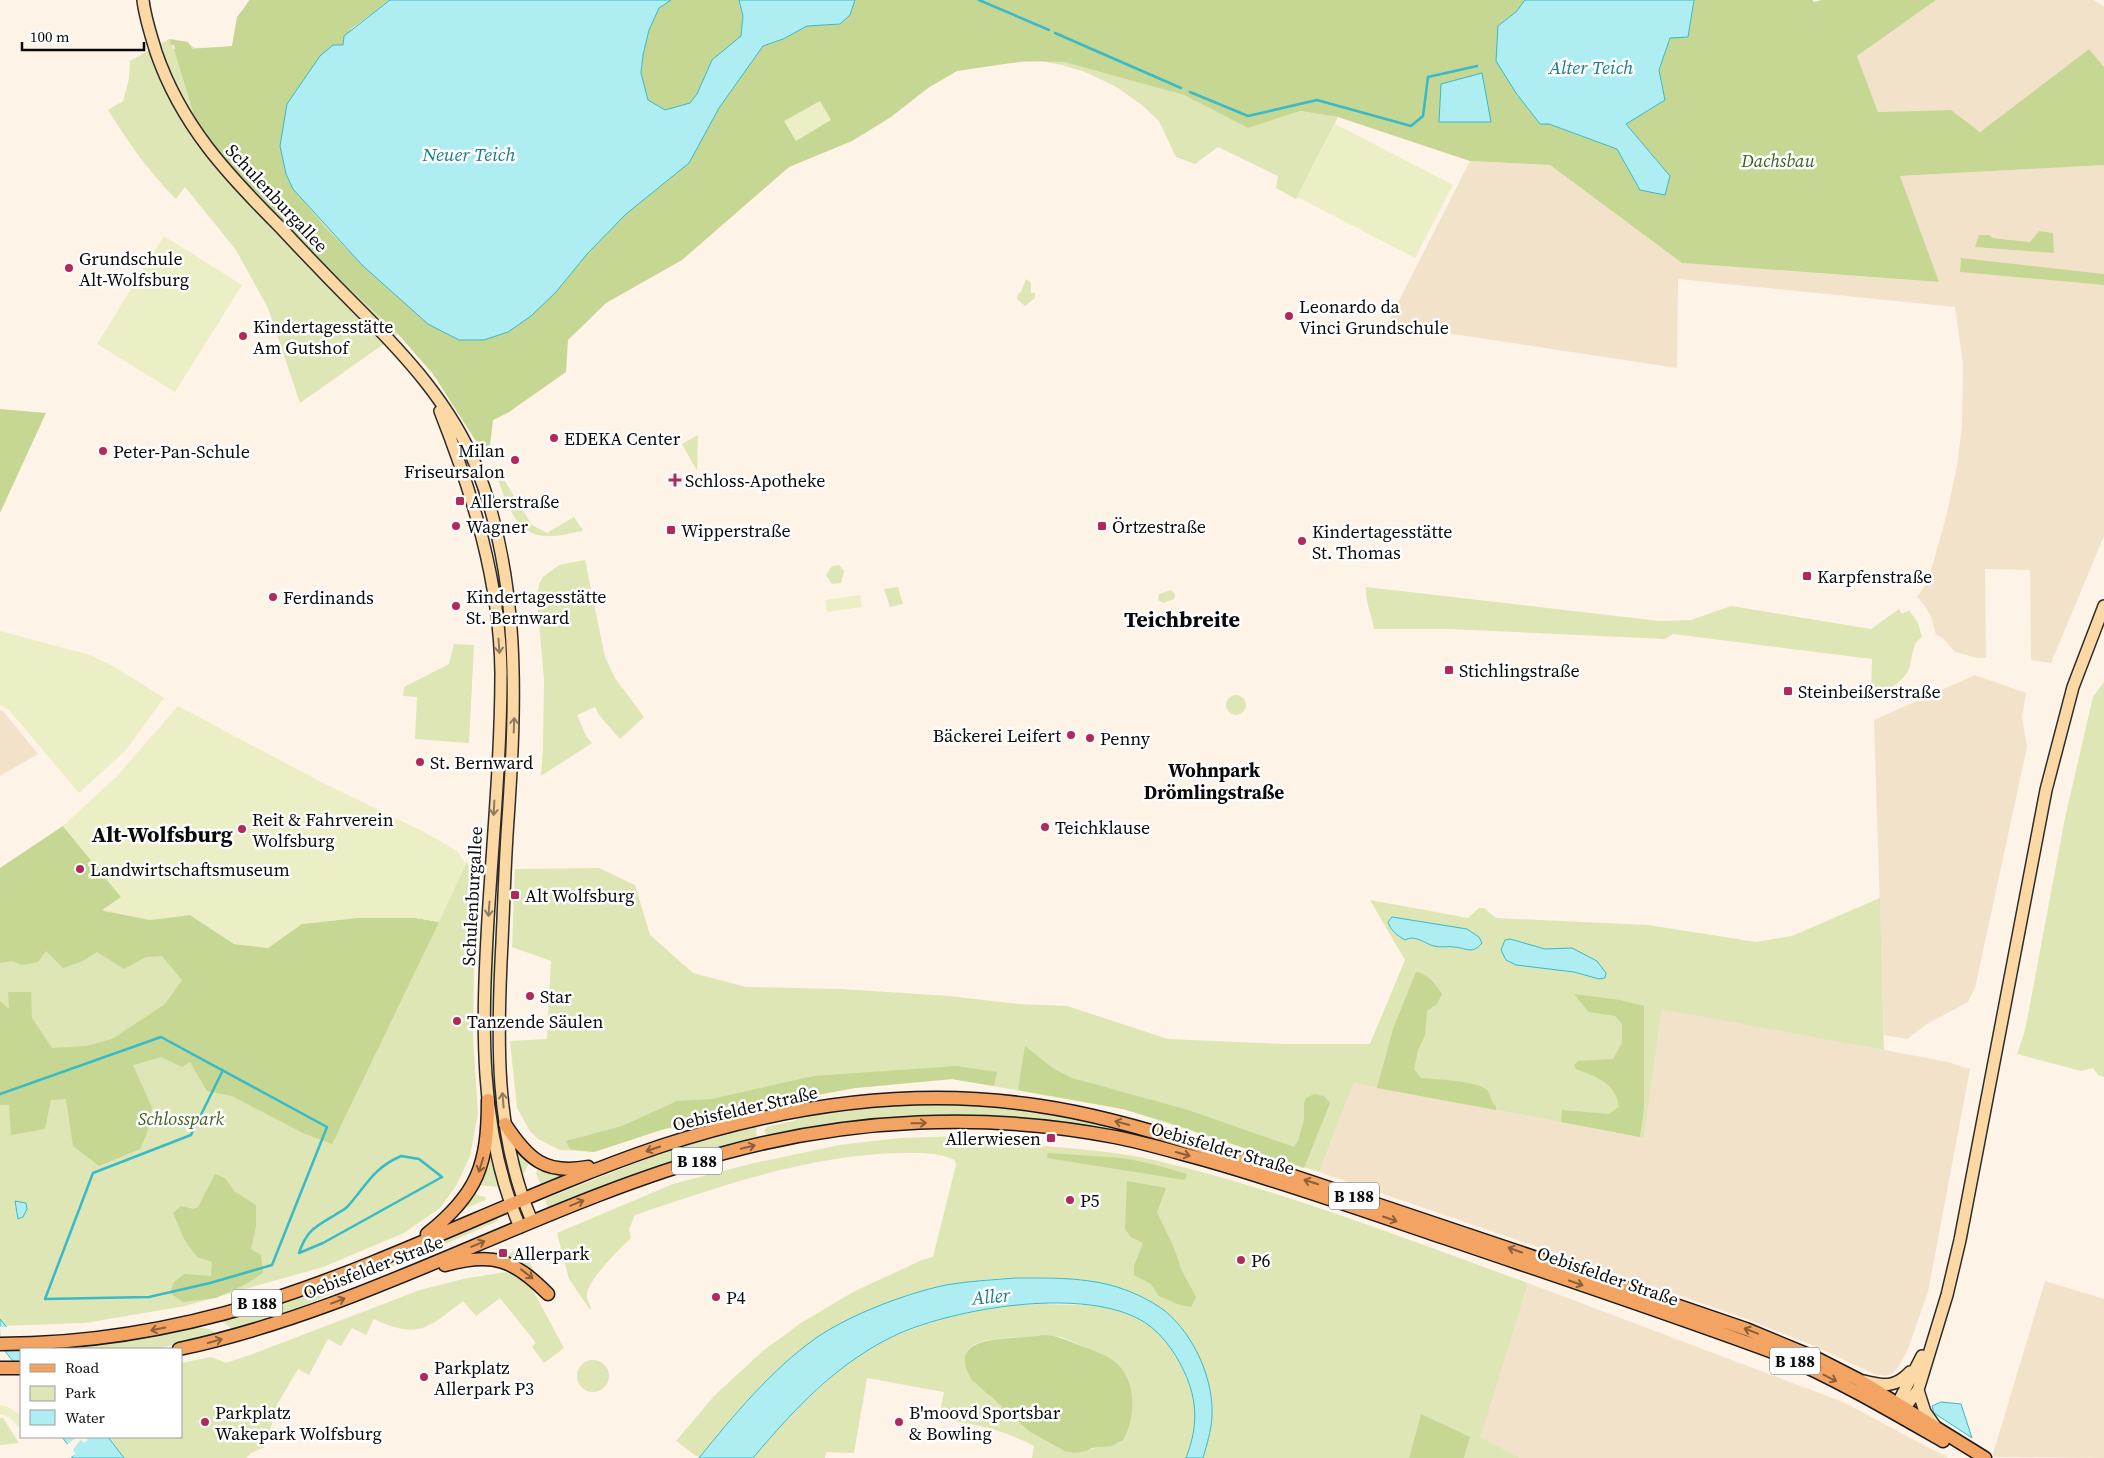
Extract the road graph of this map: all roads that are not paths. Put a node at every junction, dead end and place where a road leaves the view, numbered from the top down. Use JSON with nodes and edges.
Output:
{"nodes":[{"id":1,"x":143,"y":0,"type":"edge"},
{"id":2,"x":432,"y":390,"type":"junction"},
{"id":3,"x":503,"y":560,"type":"junction"},
{"id":4,"x":488,"y":563,"type":"junction"},
{"id":5,"x":2104,"y":606,"type":"edge"},
{"id":6,"x":488,"y":1100,"type":"junction"},
{"id":7,"x":505,"y":1124,"type":"junction"},
{"id":8,"x":615,"y":1162,"type":"junction"},
{"id":9,"x":522,"y":1200,"type":"junction"},
{"id":10,"x":510,"y":1204,"type":"junction"},
{"id":11,"x":532,"y":1222,"type":"junction"},
{"id":12,"x":520,"y":1227,"type":"junction"},
{"id":13,"x":415,"y":1244,"type":"junction"},
{"id":14,"x":401,"y":1277,"type":"junction"},
{"id":15,"x":548,"y":1294,"type":"dead end"},
{"id":16,"x":1932,"y":1340,"type":"junction"},
{"id":17,"x":0,"y":1344,"type":"edge"},
{"id":18,"x":182,"y":1348,"type":"edge"},
{"id":19,"x":1918,"y":1363,"type":"junction"},
{"id":20,"x":3,"y":1368,"type":"edge"},
{"id":21,"x":20,"y":1368,"type":"edge"},
{"id":22,"x":1859,"y":1380,"type":"junction"},
{"id":23,"x":1918,"y":1390,"type":"junction"},
{"id":24,"x":1899,"y":1408,"type":"junction"},
{"id":25,"x":1935,"y":1426,"type":"junction"},
{"id":26,"x":1972,"y":1458,"type":"edge"},
{"id":27,"x":1985,"y":1458,"type":"edge"}],
"edges":[{"from":1,"to":2,"type":"street","name":"Schulenburgallee"},
{"from":2,"to":3,"type":"street","name":"Schulenburgallee"},
{"from":2,"to":4,"type":"street","name":"Schulenburgallee"},
{"from":3,"to":4,"type":"street"},
{"from":7,"to":3,"type":"street","name":"Schulenburgallee","one_way":true},
{"from":4,"to":6,"type":"street","name":"Schulenburgallee","one_way":true},
{"from":5,"to":16,"type":"street"},
{"from":6,"to":10,"type":"street","name":"Schulenburgallee"},
{"from":6,"to":13,"type":"main road","one_way":true},
{"from":7,"to":8,"type":"main road"},
{"from":7,"to":9,"type":"street","name":"Schulenburgallee"},
{"from":8,"to":9,"type":"main road","number":"B 188"},
{"from":22,"to":8,"type":"main road","name":"Oebisfelder Straße","number":"B 188","one_way":true},
{"from":9,"to":10,"type":"main road","number":"B 188"},
{"from":9,"to":11,"type":"street","name":"Schulenburgallee"},
{"from":10,"to":12,"type":"street","name":"Schulenburgallee"},
{"from":10,"to":13,"type":"main road","name":"Oebisfelder Straße","number":"B 188"},
{"from":11,"to":12,"type":"main road","number":"B 188"},
{"from":11,"to":24,"type":"main road","name":"Oebisfelder Straße","number":"B 188","one_way":true},
{"from":14,"to":12,"type":"main road","name":"Oebisfelder Straße","number":"B 188","one_way":true},
{"from":13,"to":17,"type":"main road","name":"Oebisfelder Straße","number":"B 188","one_way":true},
{"from":14,"to":15,"type":"main road","one_way":true},
{"from":18,"to":14,"type":"main road","name":"Oebisfelder Straße","number":"B 188","one_way":true},
{"from":16,"to":19,"type":"street"},
{"from":16,"to":23,"type":"street"},
{"from":19,"to":22,"type":"street"},
{"from":19,"to":24,"type":"street"},
{"from":20,"to":21,"type":"main road"},
{"from":22,"to":24,"type":"main road","number":"B 188"},
{"from":23,"to":24,"type":"street"},
{"from":23,"to":25,"type":"street"},
{"from":24,"to":25,"type":"main road","number":"B 188"},
{"from":24,"to":26,"type":"main road"},
{"from":25,"to":27,"type":"main road","number":"B 188"}]}
